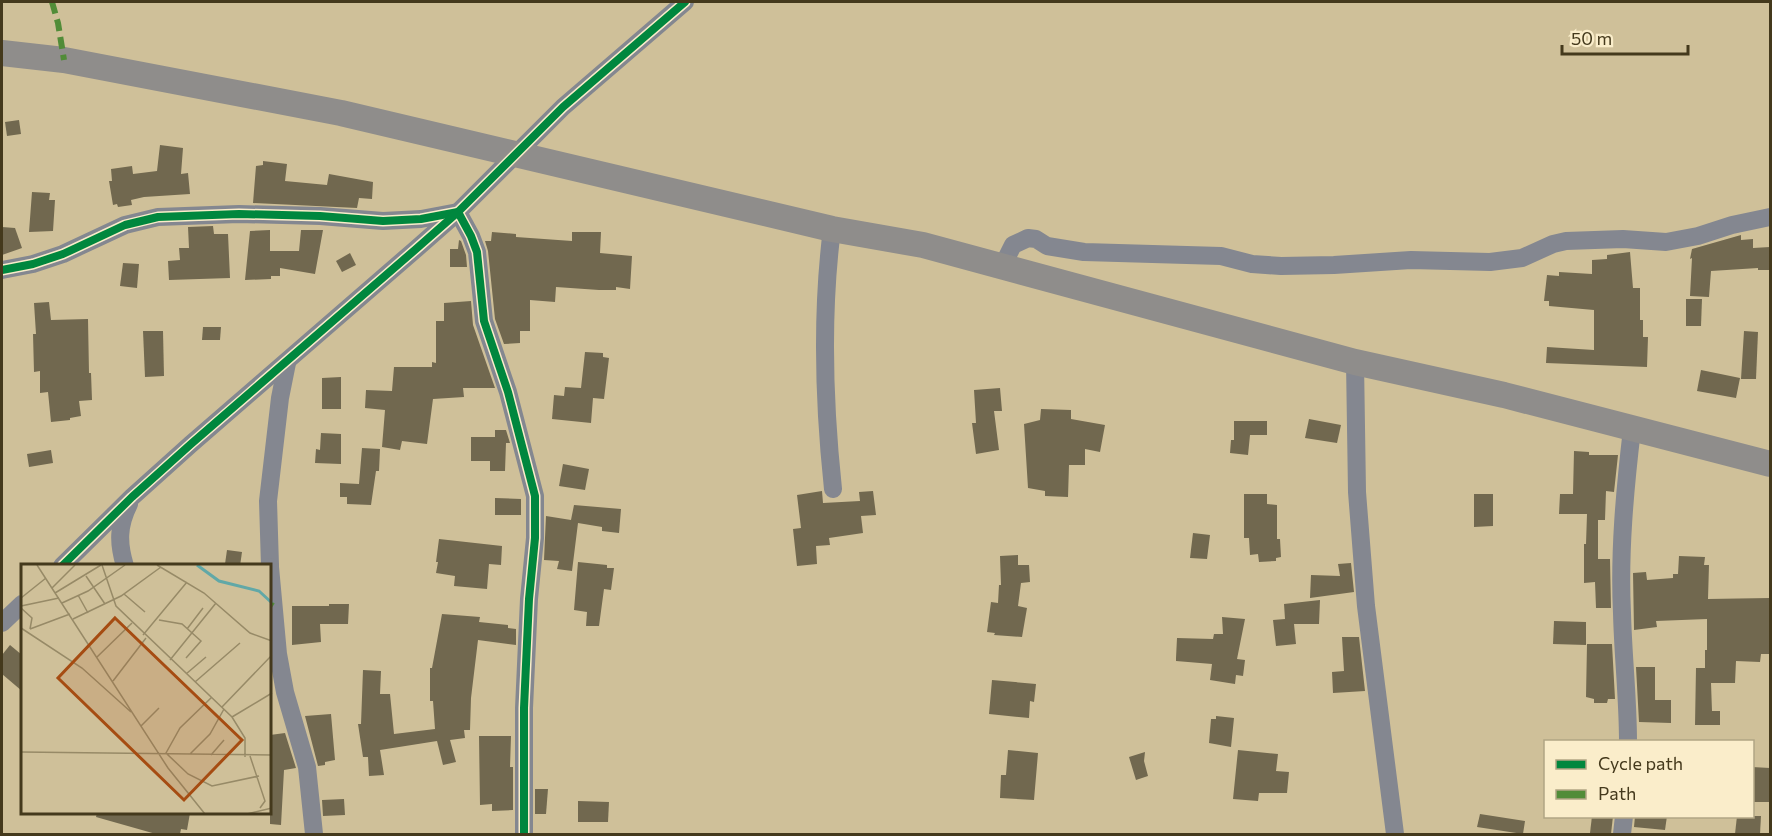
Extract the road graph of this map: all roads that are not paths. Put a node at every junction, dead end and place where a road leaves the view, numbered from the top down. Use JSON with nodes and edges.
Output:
{"nodes":[{"id":1,"x":685,"y":2,"type":"edge"},
{"id":2,"x":2,"y":53,"type":"edge"},
{"id":3,"x":515,"y":155,"type":"junction"},
{"id":4,"x":458,"y":212,"type":"junction"},
{"id":5,"x":1770,"y":217,"type":"edge"},
{"id":6,"x":832,"y":229,"type":"junction"},
{"id":7,"x":1003,"y":265,"type":"junction"},
{"id":8,"x":2,"y":270,"type":"edge"},
{"id":9,"x":1355,"y":362,"type":"junction"},
{"id":10,"x":286,"y":363,"type":"junction"},
{"id":11,"x":1632,"y":429,"type":"junction"},
{"id":12,"x":1770,"y":464,"type":"edge"},
{"id":13,"x":833,"y":489,"type":"dead end"},
{"id":14,"x":132,"y":497,"type":"junction"},
{"id":15,"x":64,"y":564,"type":"edge"},
{"id":16,"x":125,"y":564,"type":"edge"},
{"id":17,"x":270,"y":564,"type":"edge"},
{"id":18,"x":272,"y":589,"type":"edge"},
{"id":19,"x":21,"y":605,"type":"edge"},
{"id":20,"x":2,"y":623,"type":"edge"},
{"id":21,"x":1628,"y":740,"type":"edge"},
{"id":22,"x":1624,"y":818,"type":"edge"},
{"id":23,"x":314,"y":834,"type":"edge"},
{"id":24,"x":524,"y":834,"type":"edge"},
{"id":25,"x":1395,"y":834,"type":"edge"},
{"id":26,"x":1622,"y":834,"type":"edge"}],
"edges":[{"from":1,"to":3,"type":"street"},
{"from":2,"to":3,"type":"main road"},
{"from":3,"to":4,"type":"street"},
{"from":3,"to":6,"type":"main road"},
{"from":4,"to":8,"type":"street"},
{"from":4,"to":10,"type":"street"},
{"from":4,"to":24,"type":"street"},
{"from":5,"to":7,"type":"street"},
{"from":6,"to":7,"type":"main road"},
{"from":6,"to":13,"type":"street"},
{"from":7,"to":9,"type":"main road"},
{"from":9,"to":11,"type":"main road"},
{"from":9,"to":25,"type":"street"},
{"from":10,"to":14,"type":"street"},
{"from":10,"to":17,"type":"street"},
{"from":11,"to":12,"type":"main road"},
{"from":11,"to":21,"type":"street"},
{"from":14,"to":15,"type":"street"},
{"from":14,"to":16,"type":"street"},
{"from":18,"to":23,"type":"street"},
{"from":19,"to":20,"type":"street"},
{"from":22,"to":26,"type":"street"}]}
